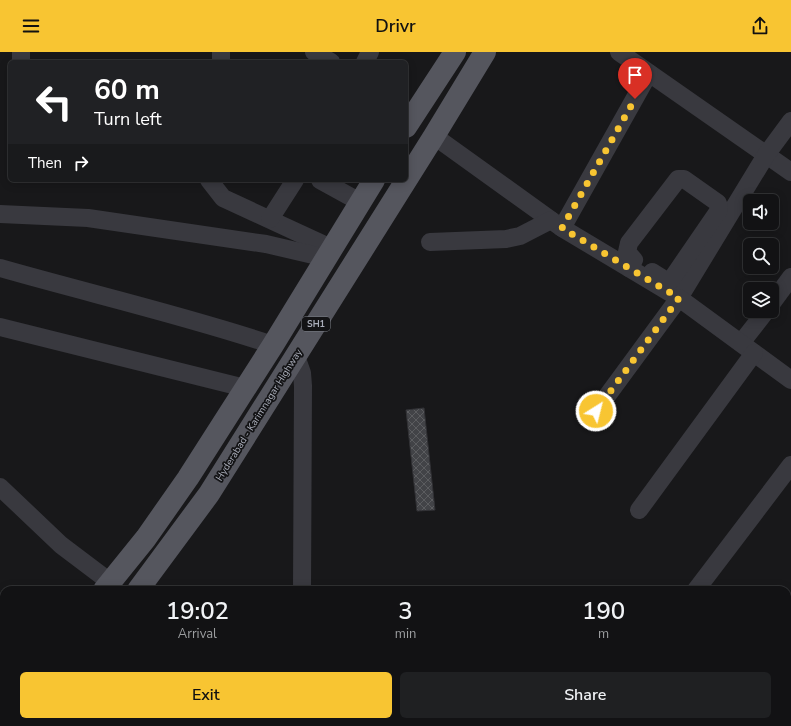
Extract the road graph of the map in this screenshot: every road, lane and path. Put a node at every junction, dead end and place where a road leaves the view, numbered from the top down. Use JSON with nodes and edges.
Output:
{"nodes":[{"id":1,"x":312,"y":52,"type":"edge"},
{"id":2,"x":455,"y":52,"type":"edge"},
{"id":3,"x":485,"y":52,"type":"edge"},
{"id":4,"x":620,"y":52,"type":"edge"},
{"id":5,"x":306,"y":60,"type":"edge"},
{"id":6,"x":327,"y":60,"type":"edge"},
{"id":7,"x":649,"y":73,"type":"junction"},
{"id":8,"x":409,"y":116,"type":"edge"},
{"id":9,"x":791,"y":121,"type":"edge"},
{"id":10,"x":434,"y":136,"type":"junction"},
{"id":11,"x":766,"y":155,"type":"junction"},
{"id":12,"x":791,"y":172,"type":"edge"},
{"id":13,"x":408,"y":177,"type":"edge"},
{"id":14,"x":211,"y":182,"type":"edge"},
{"id":15,"x":294,"y":182,"type":"edge"},
{"id":16,"x":324,"y":182,"type":"edge"},
{"id":17,"x":373,"y":182,"type":"edge"},
{"id":18,"x":405,"y":182,"type":"edge"},
{"id":19,"x":360,"y":202,"type":"junction"},
{"id":20,"x":0,"y":214,"type":"edge"},
{"id":21,"x":270,"y":219,"type":"junction"},
{"id":22,"x":557,"y":224,"type":"junction"},
{"id":23,"x":430,"y":242,"type":"dead end"},
{"id":24,"x":329,"y":253,"type":"junction"},
{"id":25,"x":0,"y":268,"type":"edge"},
{"id":26,"x":629,"y":268,"type":"junction"},
{"id":27,"x":791,"y":277,"type":"edge"},
{"id":28,"x":646,"y":278,"type":"junction"},
{"id":29,"x":779,"y":293,"type":"edge"},
{"id":30,"x":679,"y":298,"type":"junction"},
{"id":31,"x":763,"y":318,"type":"edge"},
{"id":32,"x":0,"y":327,"type":"edge"},
{"id":33,"x":273,"y":345,"type":"junction"},
{"id":34,"x":748,"y":348,"type":"junction"},
{"id":35,"x":296,"y":356,"type":"junction"},
{"id":36,"x":791,"y":380,"type":"edge"},
{"id":37,"x":245,"y":388,"type":"junction"},
{"id":38,"x":596,"y":411,"type":"dead end"},
{"id":39,"x":791,"y":465,"type":"edge"},
{"id":40,"x":0,"y":487,"type":"edge"},
{"id":41,"x":639,"y":510,"type":"dead end"},
{"id":42,"x":107,"y":586,"type":"edge"},
{"id":43,"x":141,"y":586,"type":"edge"},
{"id":44,"x":302,"y":586,"type":"edge"},
{"id":45,"x":699,"y":586,"type":"edge"}],
"edges":[{"from":1,"to":5,"type":"street"},
{"from":1,"to":6,"type":"street"},
{"from":2,"to":8,"type":"main road"},
{"from":3,"to":10,"type":"main road","name":"Hyderabad - Karimnagar Highway","number":"SH1"},
{"from":4,"to":7,"type":"street"},
{"from":7,"to":11,"type":"street"},
{"from":7,"to":22,"type":"street"},
{"from":9,"to":11,"type":"street"},
{"from":10,"to":13,"type":"main road","name":"Hyderabad - Karimnagar Highway","number":"SH1"},
{"from":10,"to":22,"type":"street"},
{"from":11,"to":12,"type":"street"},
{"from":11,"to":30,"type":"street"},
{"from":14,"to":21,"type":"street"},
{"from":15,"to":21,"type":"street"},
{"from":16,"to":19,"type":"street"},
{"from":17,"to":19,"type":"main road","number":"SH1"},
{"from":18,"to":35,"type":"main road","name":"Hyderabad - Karimnagar Highway","number":"SH1"},
{"from":19,"to":24,"type":"main road","number":"SH1"},
{"from":20,"to":24,"type":"street"},
{"from":21,"to":24,"type":"street"},
{"from":22,"to":23,"type":"street"},
{"from":22,"to":26,"type":"street"},
{"from":24,"to":33,"type":"main road","number":"SH1"},
{"from":25,"to":33,"type":"street"},
{"from":26,"to":28,"type":"street"},
{"from":26,"to":28,"type":"street"},
{"from":27,"to":29,"type":"street"},
{"from":28,"to":30,"type":"street"},
{"from":30,"to":34,"type":"street"},
{"from":30,"to":38,"type":"street"},
{"from":31,"to":34,"type":"street"},
{"from":32,"to":37,"type":"street"},
{"from":33,"to":37,"type":"main road","number":"SH1"},
{"from":34,"to":36,"type":"street"},
{"from":34,"to":41,"type":"street"},
{"from":35,"to":43,"type":"main road","name":"Hyderabad - Karimnagar Highway","number":"SH1"},
{"from":35,"to":44,"type":"street"},
{"from":37,"to":42,"type":"main road","number":"SH1"},
{"from":39,"to":45,"type":"street"},
{"from":40,"to":42,"type":"street"}]}
